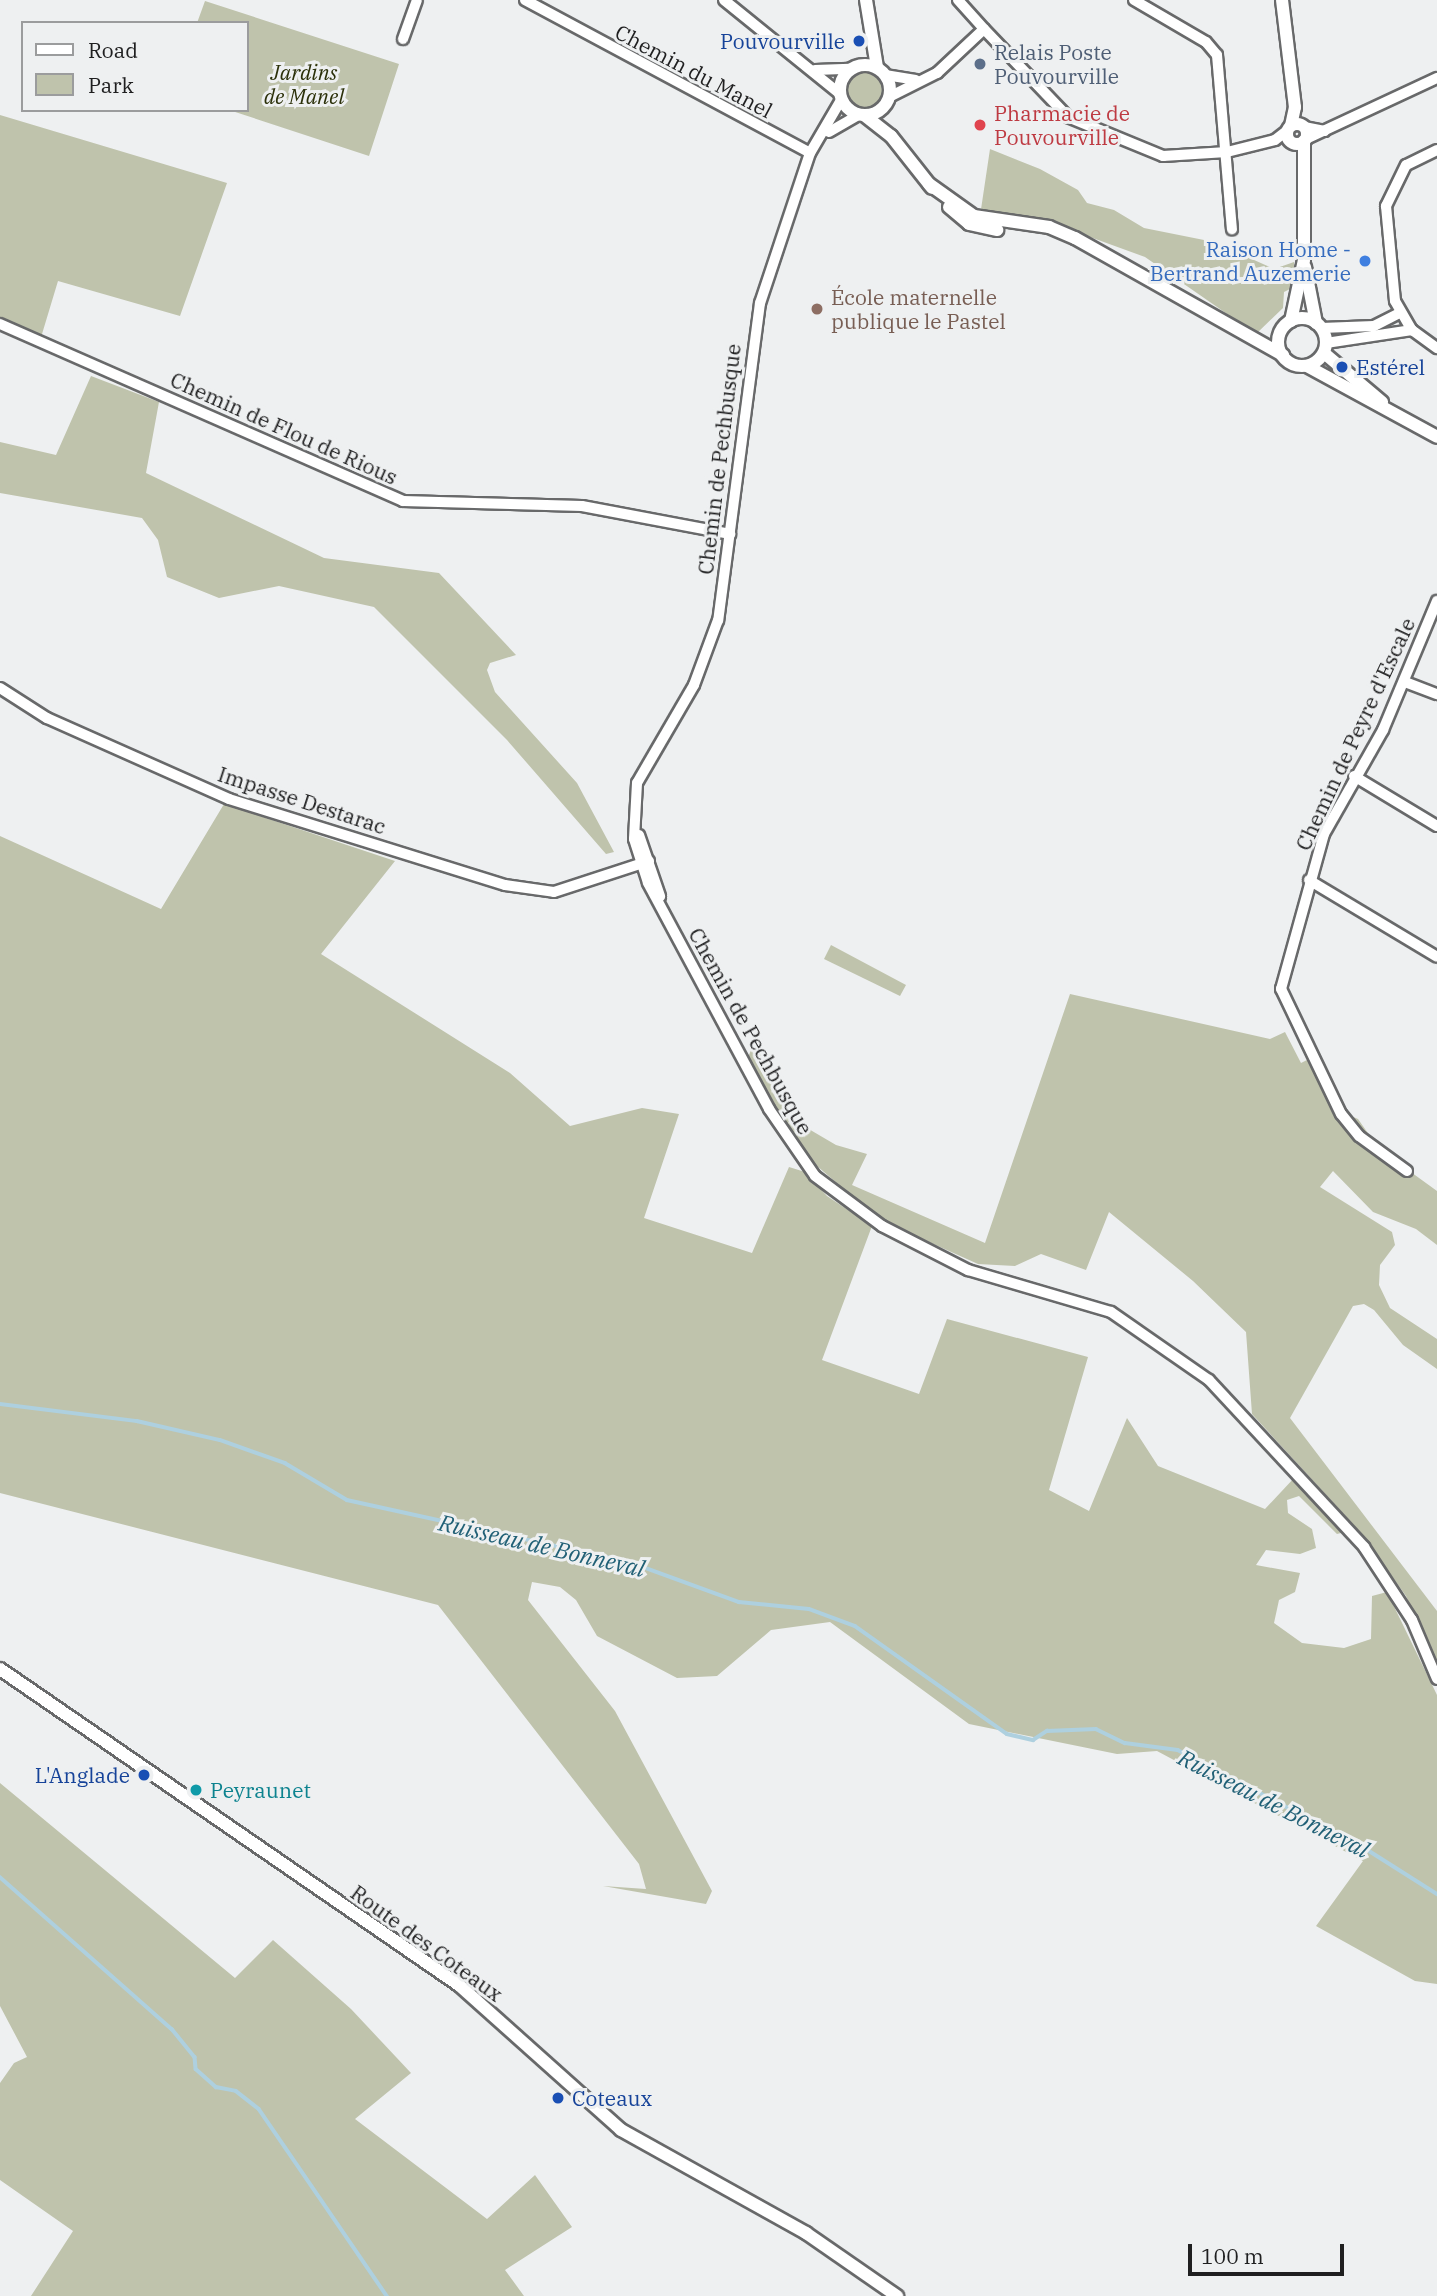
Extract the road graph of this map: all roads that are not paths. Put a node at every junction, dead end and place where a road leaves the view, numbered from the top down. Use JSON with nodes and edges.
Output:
{"nodes":[{"id":1,"x":417,"y":0,"type":"edge"},
{"id":2,"x":525,"y":0,"type":"edge"},
{"id":3,"x":724,"y":0,"type":"edge"},
{"id":4,"x":866,"y":0,"type":"edge"},
{"id":5,"x":958,"y":0,"type":"edge"},
{"id":6,"x":1134,"y":0,"type":"edge"},
{"id":7,"x":1282,"y":0,"type":"edge"},
{"id":8,"x":869,"y":24,"type":"junction"},
{"id":9,"x":984,"y":29,"type":"junction"},
{"id":10,"x":403,"y":39,"type":"dead end"},
{"id":11,"x":853,"y":68,"type":"junction"},
{"id":12,"x":815,"y":70,"type":"junction"},
{"id":13,"x":881,"y":71,"type":"junction"},
{"id":14,"x":1437,"y":78,"type":"edge"},
{"id":15,"x":922,"y":80,"type":"junction"},
{"id":16,"x":840,"y":96,"type":"junction"},
{"id":17,"x":888,"y":100,"type":"junction"},
{"id":18,"x":861,"y":115,"type":"junction"},
{"id":19,"x":1297,"y":134,"type":"junction"},
{"id":20,"x":824,"y":136,"type":"junction"},
{"id":21,"x":891,"y":136,"type":"junction"},
{"id":22,"x":1437,"y":150,"type":"edge"},
{"id":23,"x":1227,"y":152,"type":"junction"},
{"id":24,"x":810,"y":153,"type":"junction"},
{"id":25,"x":1231,"y":229,"type":"dead end"},
{"id":26,"x":1304,"y":260,"type":"junction"},
{"id":27,"x":1399,"y":313,"type":"junction"},
{"id":28,"x":1291,"y":321,"type":"junction"},
{"id":29,"x":0,"y":324,"type":"edge"},
{"id":30,"x":1319,"y":326,"type":"junction"},
{"id":31,"x":1412,"y":330,"type":"junction"},
{"id":32,"x":1280,"y":333,"type":"junction"},
{"id":33,"x":1252,"y":340,"type":"junction"},
{"id":34,"x":1325,"y":348,"type":"junction"},
{"id":35,"x":1437,"y":348,"type":"edge"},
{"id":36,"x":1283,"y":355,"type":"junction"},
{"id":37,"x":1307,"y":366,"type":"junction"},
{"id":38,"x":1410,"y":423,"type":"junction"},
{"id":39,"x":1437,"y":437,"type":"edge"},
{"id":40,"x":730,"y":534,"type":"junction"},
{"id":41,"x":1437,"y":601,"type":"edge"},
{"id":42,"x":1405,"y":682,"type":"junction"},
{"id":43,"x":0,"y":688,"type":"edge"},
{"id":44,"x":1437,"y":694,"type":"edge"},
{"id":45,"x":1354,"y":776,"type":"junction"},
{"id":46,"x":635,"y":823,"type":"junction"},
{"id":47,"x":1437,"y":826,"type":"edge"},
{"id":48,"x":638,"y":855,"type":"junction"},
{"id":49,"x":646,"y":864,"type":"junction"},
{"id":50,"x":606,"y":876,"type":"junction"},
{"id":51,"x":1309,"y":880,"type":"junction"},
{"id":52,"x":1437,"y":957,"type":"edge"},
{"id":53,"x":1407,"y":1171,"type":"dead end"},
{"id":54,"x":0,"y":1669,"type":"edge"},
{"id":55,"x":1437,"y":1679,"type":"edge"},
{"id":56,"x":897,"y":2296,"type":"edge"}],
"edges":[{"from":1,"to":10,"type":"street"},
{"from":2,"to":24,"type":"street","name":"Chemin du Manel"},
{"from":3,"to":12,"type":"street"},
{"from":4,"to":8,"type":"street"},
{"from":5,"to":9,"type":"street"},
{"from":6,"to":23,"type":"street"},
{"from":7,"to":19,"type":"street"},
{"from":8,"to":11,"type":"street"},
{"from":8,"to":13,"type":"street"},
{"from":9,"to":15,"type":"street"},
{"from":9,"to":23,"type":"street"},
{"from":11,"to":12,"type":"street"},
{"from":11,"to":13,"type":"street"},
{"from":11,"to":16,"type":"street"},
{"from":12,"to":16,"type":"street"},
{"from":13,"to":15,"type":"street"},
{"from":13,"to":17,"type":"street"},
{"from":14,"to":19,"type":"street"},
{"from":15,"to":17,"type":"street"},
{"from":16,"to":18,"type":"street"},
{"from":16,"to":20,"type":"street","name":"Chemin de Pechbusque"},
{"from":17,"to":18,"type":"street"},
{"from":17,"to":21,"type":"street"},
{"from":18,"to":20,"type":"street","name":"Chemin de Pechbusque"},
{"from":18,"to":21,"type":"street"},
{"from":19,"to":23,"type":"street"},
{"from":19,"to":26,"type":"street"},
{"from":20,"to":24,"type":"street","name":"Chemin de Pechbusque"},
{"from":21,"to":33,"type":"street"},
{"from":22,"to":27,"type":"street"},
{"from":23,"to":25,"type":"street"},
{"from":24,"to":40,"type":"street","name":"Chemin de Pechbusque"},
{"from":26,"to":28,"type":"street"},
{"from":26,"to":30,"type":"street"},
{"from":27,"to":30,"type":"street"},
{"from":27,"to":31,"type":"street"},
{"from":28,"to":30,"type":"street"},
{"from":28,"to":32,"type":"street"},
{"from":29,"to":40,"type":"street","name":"Chemin de Flou de Rious"},
{"from":30,"to":34,"type":"street"},
{"from":31,"to":34,"type":"street"},
{"from":31,"to":35,"type":"street"},
{"from":32,"to":33,"type":"street"},
{"from":32,"to":36,"type":"street"},
{"from":33,"to":36,"type":"street"},
{"from":34,"to":37,"type":"street"},
{"from":34,"to":38,"type":"street"},
{"from":36,"to":37,"type":"street"},
{"from":37,"to":38,"type":"street"},
{"from":38,"to":39,"type":"street"},
{"from":40,"to":46,"type":"street","name":"Chemin de Pechbusque"},
{"from":41,"to":42,"type":"street","name":"Chemin de Peyre d'Escale"},
{"from":42,"to":44,"type":"street"},
{"from":42,"to":45,"type":"street","name":"Chemin de Peyre d'Escale"},
{"from":43,"to":50,"type":"street","name":"Impasse Destarac"},
{"from":45,"to":47,"type":"street"},
{"from":45,"to":51,"type":"street","name":"Chemin de Peyre d'Escale"},
{"from":46,"to":48,"type":"street","name":"Chemin de Pechbusque"},
{"from":46,"to":49,"type":"street","name":"Chemin de Pechbusque"},
{"from":48,"to":49,"type":"street"},
{"from":48,"to":50,"type":"street","name":"Impasse Destarac"},
{"from":49,"to":50,"type":"street","name":"Impasse Destarac"},
{"from":49,"to":55,"type":"street","name":"Chemin de Pechbusque"},
{"from":51,"to":52,"type":"street"},
{"from":51,"to":53,"type":"street","name":"Chemin de Peyre d'Escale"},
{"from":54,"to":56,"type":"street","name":"Route des Coteaux"}]}
